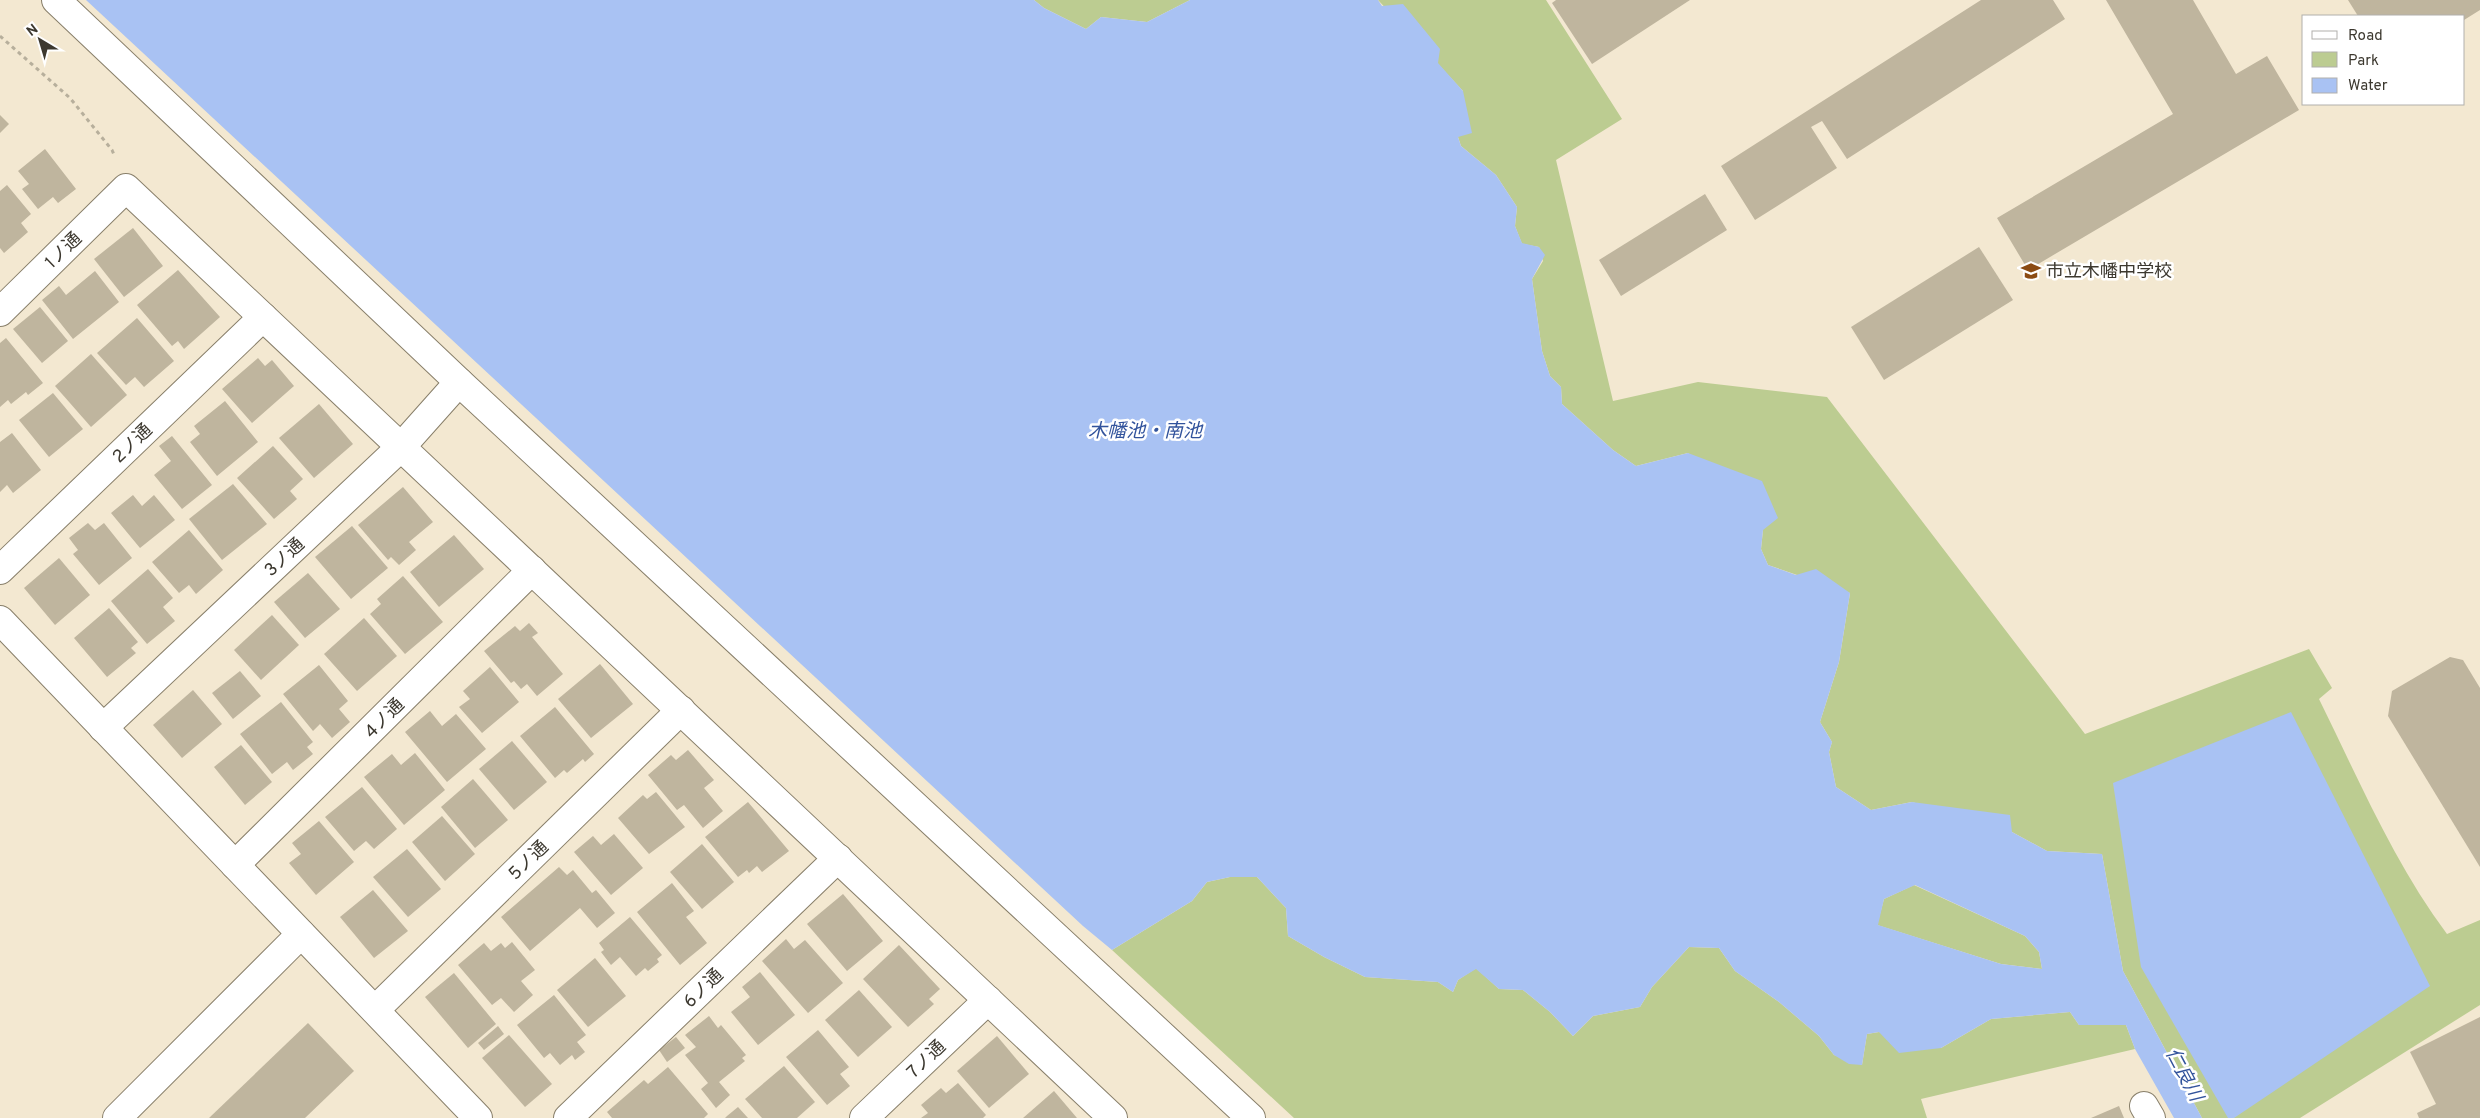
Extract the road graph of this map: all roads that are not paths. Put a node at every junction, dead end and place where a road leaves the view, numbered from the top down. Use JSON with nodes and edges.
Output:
{"nodes":[{"id":1,"x":56,"y":0,"type":"edge"},
{"id":2,"x":0,"y":312,"type":"edge"},
{"id":3,"x":263,"y":317,"type":"junction"},
{"id":4,"x":459,"y":382,"type":"junction"},
{"id":5,"x":402,"y":446,"type":"junction"},
{"id":6,"x":0,"y":570,"type":"edge"},
{"id":7,"x":532,"y":570,"type":"junction"},
{"id":8,"x":0,"y":620,"type":"edge"},
{"id":9,"x":681,"y":710,"type":"junction"},
{"id":10,"x":103,"y":728,"type":"junction"},
{"id":11,"x":838,"y":858,"type":"junction"},
{"id":12,"x":235,"y":865,"type":"junction"},
{"id":13,"x":301,"y":934,"type":"junction"},
{"id":14,"x":988,"y":1000,"type":"junction"},
{"id":15,"x":375,"y":1010,"type":"junction"},
{"id":16,"x":117,"y":1118,"type":"edge"},
{"id":17,"x":478,"y":1118,"type":"edge"},
{"id":18,"x":568,"y":1118,"type":"edge"},
{"id":19,"x":864,"y":1118,"type":"edge"},
{"id":20,"x":1113,"y":1118,"type":"edge"},
{"id":21,"x":1251,"y":1118,"type":"edge"}],
"edges":[{"from":1,"to":4,"type":"street"},
{"from":2,"to":3,"type":"street","name":"1ノ通"},
{"from":3,"to":5,"type":"street"},
{"from":3,"to":6,"type":"street","name":"2ノ通"},
{"from":4,"to":5,"type":"street","name":"3ノ通"},
{"from":4,"to":21,"type":"street"},
{"from":5,"to":7,"type":"street"},
{"from":5,"to":10,"type":"street","name":"3ノ通"},
{"from":7,"to":9,"type":"street"},
{"from":7,"to":12,"type":"street","name":"4ノ通"},
{"from":8,"to":10,"type":"street"},
{"from":9,"to":11,"type":"street"},
{"from":9,"to":15,"type":"street","name":"5ノ通"},
{"from":10,"to":12,"type":"street"},
{"from":11,"to":14,"type":"street"},
{"from":11,"to":18,"type":"street","name":"6ノ通"},
{"from":12,"to":13,"type":"street"},
{"from":13,"to":15,"type":"street"},
{"from":13,"to":16,"type":"street"},
{"from":14,"to":19,"type":"street","name":"7ノ通"},
{"from":14,"to":20,"type":"street"},
{"from":15,"to":17,"type":"street"}]}
